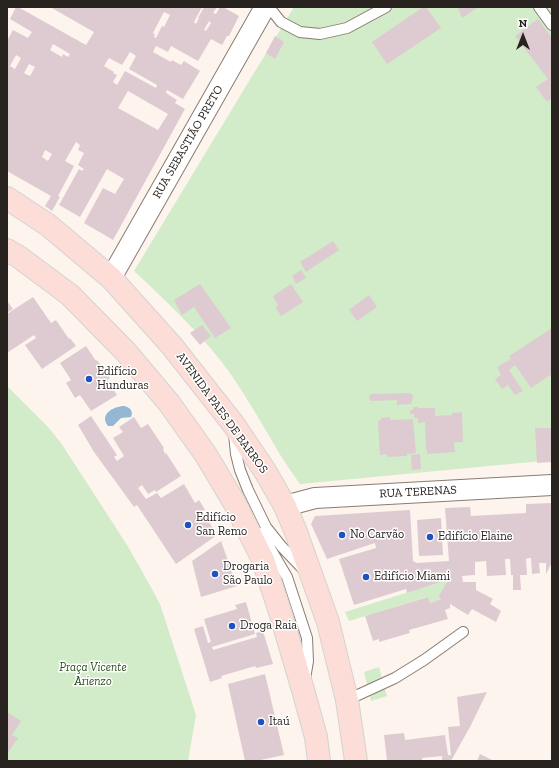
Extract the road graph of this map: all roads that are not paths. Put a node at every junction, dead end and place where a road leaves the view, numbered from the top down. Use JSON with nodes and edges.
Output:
{"nodes":[{"id":1,"x":265,"y":7,"type":"edge"},
{"id":2,"x":269,"y":7,"type":"edge"},
{"id":3,"x":386,"y":7,"type":"edge"},
{"id":4,"x":540,"y":7,"type":"edge"},
{"id":5,"x":552,"y":25,"type":"edge"},
{"id":6,"x":7,"y":198,"type":"edge"},
{"id":7,"x":7,"y":250,"type":"edge"},
{"id":8,"x":111,"y":278,"type":"junction"},
{"id":9,"x":234,"y":425,"type":"junction"},
{"id":10,"x":552,"y":485,"type":"edge"},
{"id":11,"x":285,"y":506,"type":"junction"},
{"id":12,"x":313,"y":579,"type":"junction"},
{"id":13,"x":462,"y":632,"type":"dead end"},
{"id":14,"x":346,"y":700,"type":"junction"},
{"id":15,"x":319,"y":761,"type":"edge"},
{"id":16,"x":356,"y":761,"type":"edge"}],
"edges":[{"from":1,"to":8,"type":"street","name":"RUA SEBASTIÃO PRETO"},
{"from":2,"to":3,"type":"lane"},
{"from":4,"to":5,"type":"lane"},
{"from":6,"to":8,"type":"main road","name":"AVENIDA PAES DE BARROS"},
{"from":7,"to":15,"type":"main road"},
{"from":8,"to":9,"type":"main road","name":"AVENIDA PAES DE BARROS"},
{"from":9,"to":11,"type":"main road","name":"AVENIDA PAES DE BARROS"},
{"from":9,"to":12,"type":"lane"},
{"from":10,"to":11,"type":"street","name":"RUA TERENAS"},
{"from":11,"to":12,"type":"main road","name":"AVENIDA PAES DE BARROS"},
{"from":12,"to":14,"type":"main road","name":"AVENIDA PAES DE BARROS"},
{"from":13,"to":14,"type":"lane"},
{"from":14,"to":16,"type":"main road","name":"AVENIDA PAES DE BARROS"}]}
